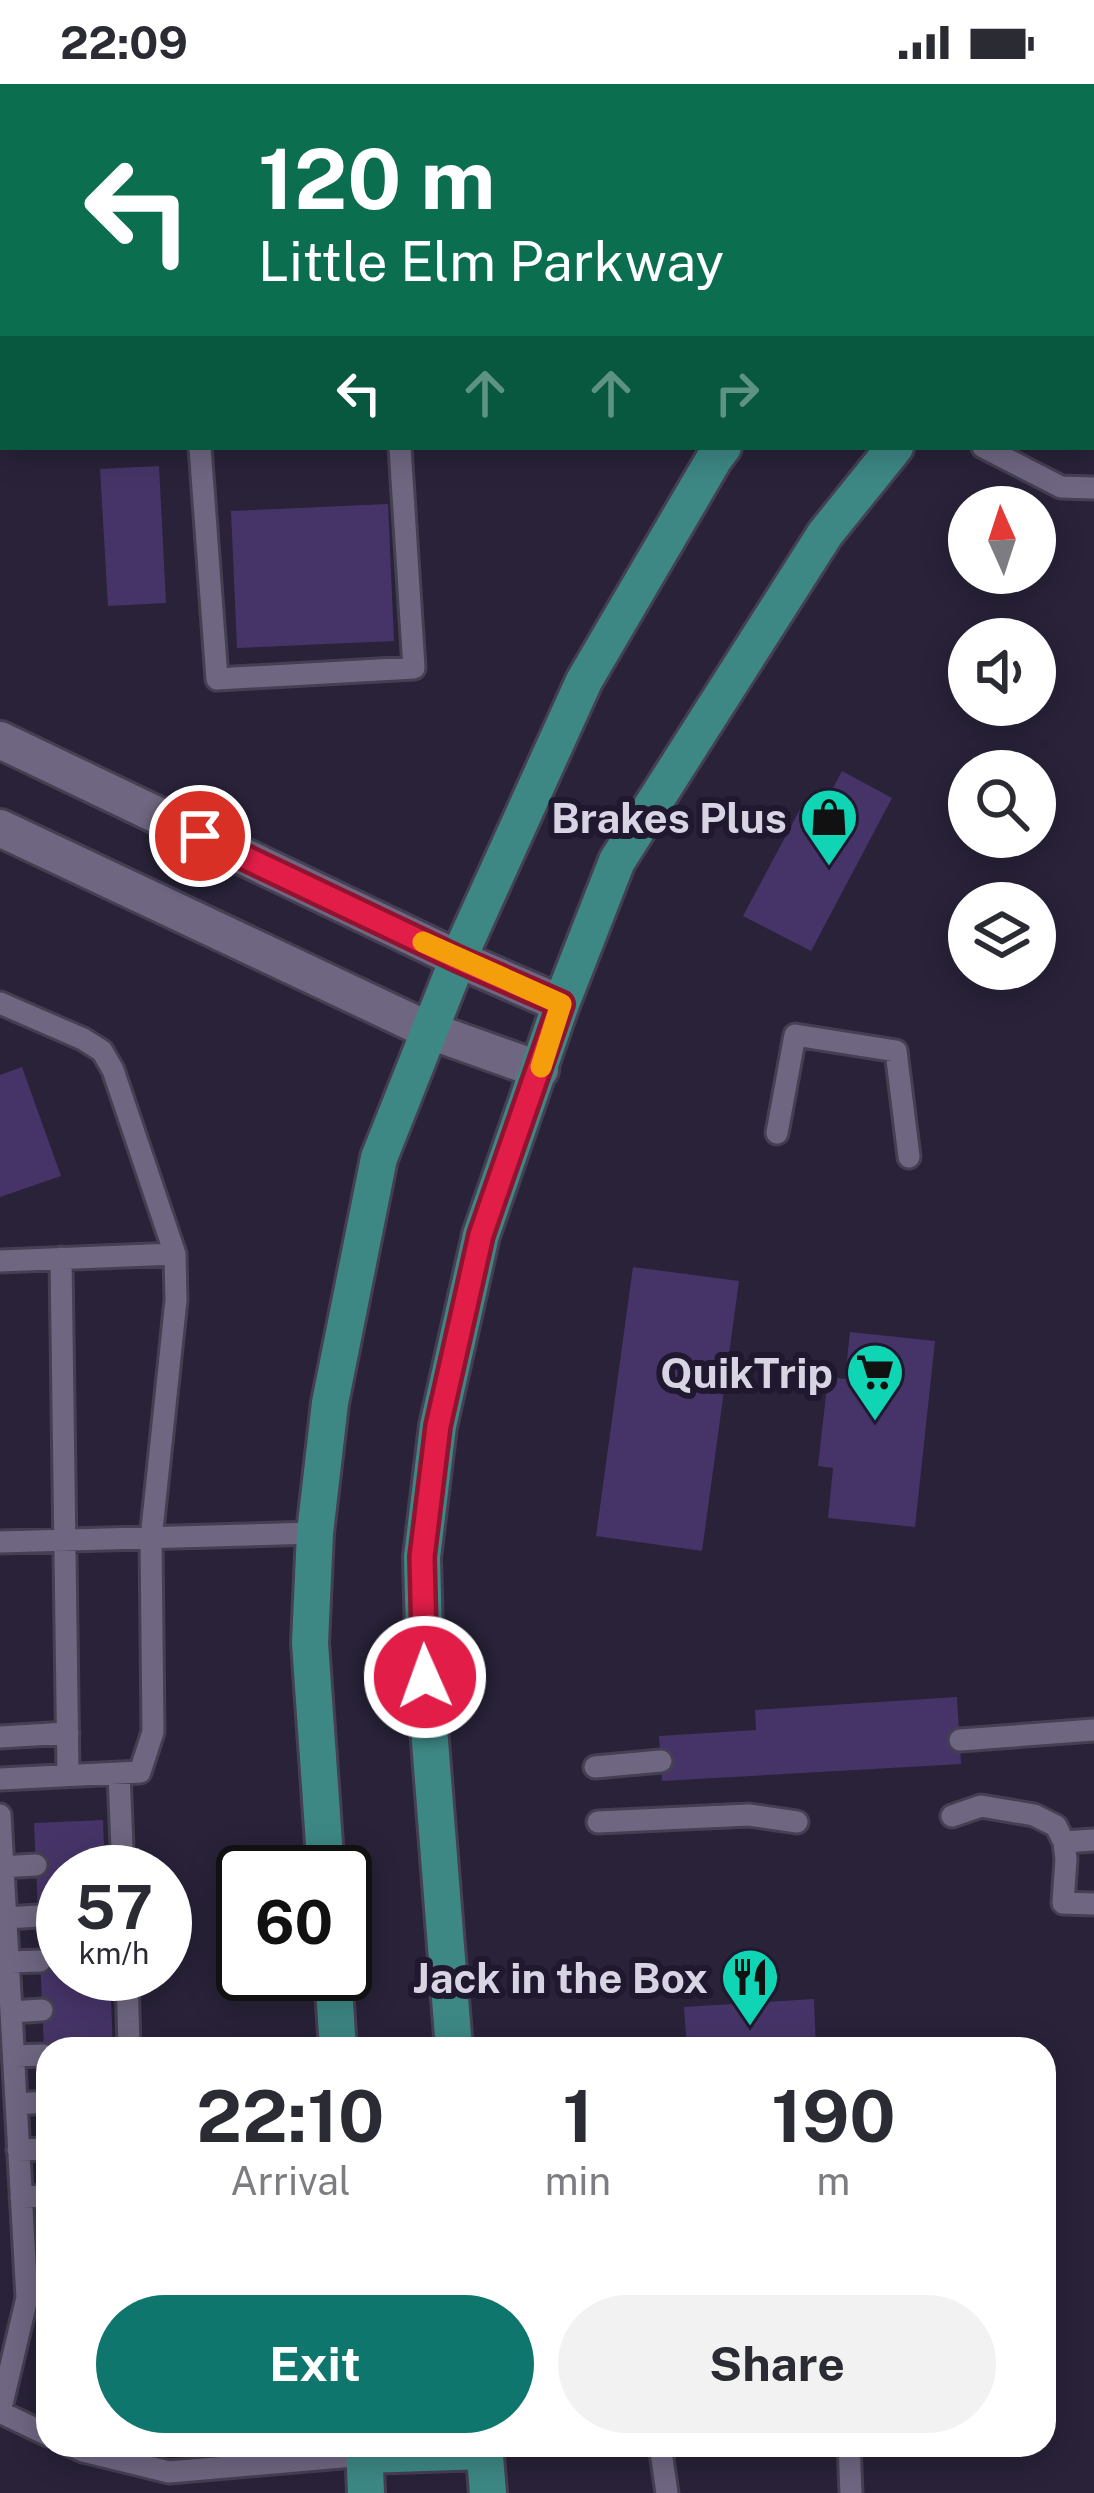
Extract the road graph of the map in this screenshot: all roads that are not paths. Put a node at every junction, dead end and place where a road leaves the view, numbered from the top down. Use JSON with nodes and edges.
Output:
{"nodes":[{"id":1,"x":200,"y":450,"type":"edge"},
{"id":2,"x":400,"y":450,"type":"edge"},
{"id":3,"x":721,"y":450,"type":"edge"},
{"id":4,"x":893,"y":450,"type":"edge"},
{"id":5,"x":989,"y":450,"type":"edge"},
{"id":6,"x":1094,"y":488,"type":"edge"},
{"id":7,"x":0,"y":740,"type":"edge"},
{"id":8,"x":0,"y":828,"type":"edge"},
{"id":9,"x":458,"y":959,"type":"junction"},
{"id":10,"x":0,"y":1003,"type":"edge"},
{"id":11,"x":561,"y":1004,"type":"junction"},
{"id":12,"x":428,"y":1030,"type":"junction"},
{"id":13,"x":540,"y":1070,"type":"junction"},
{"id":14,"x":777,"y":1133,"type":"dead end"},
{"id":15,"x":909,"y":1157,"type":"dead end"},
{"id":16,"x":175,"y":1254,"type":"junction"},
{"id":17,"x":61,"y":1258,"type":"junction"},
{"id":18,"x":0,"y":1261,"type":"edge"},
{"id":19,"x":315,"y":1533,"type":"junction"},
{"id":20,"x":152,"y":1539,"type":"junction"},
{"id":21,"x":67,"y":1541,"type":"junction"},
{"id":22,"x":0,"y":1542,"type":"edge"},
{"id":23,"x":1094,"y":1730,"type":"edge"},
{"id":24,"x":68,"y":1733,"type":"junction"},
{"id":25,"x":0,"y":1737,"type":"edge"},
{"id":26,"x":960,"y":1740,"type":"dead end"},
{"id":27,"x":661,"y":1761,"type":"dead end"},
{"id":28,"x":595,"y":1767,"type":"dead end"},
{"id":29,"x":119,"y":1774,"type":"junction"},
{"id":30,"x":68,"y":1775,"type":"junction"},
{"id":31,"x":0,"y":1779,"type":"edge"},
{"id":32,"x":952,"y":1806,"type":"dead end"},
{"id":33,"x":795,"y":1814,"type":"dead end"},
{"id":34,"x":0,"y":1815,"type":"edge"},
{"id":35,"x":598,"y":1822,"type":"dead end"},
{"id":36,"x":1094,"y":1840,"type":"edge"},
{"id":37,"x":1064,"y":1842,"type":"junction"},
{"id":38,"x":117,"y":1845,"type":"edge"},
{"id":39,"x":324,"y":1845,"type":"edge"},
{"id":40,"x":36,"y":1865,"type":"dead end"},
{"id":41,"x":1,"y":1867,"type":"edge"},
{"id":42,"x":1094,"y":1904,"type":"edge"},
{"id":43,"x":36,"y":1916,"type":"edge"},
{"id":44,"x":6,"y":1918,"type":"junction"},
{"id":45,"x":36,"y":1961,"type":"edge"},
{"id":46,"x":9,"y":1962,"type":"junction"},
{"id":47,"x":121,"y":2001,"type":"edge"},
{"id":48,"x":335,"y":2001,"type":"edge"},
{"id":49,"x":42,"y":2010,"type":"dead end"},
{"id":50,"x":11,"y":2012,"type":"junction"},
{"id":51,"x":126,"y":2037,"type":"edge"},
{"id":52,"x":337,"y":2037,"type":"edge"},
{"id":53,"x":453,"y":2037,"type":"edge"},
{"id":54,"x":36,"y":2055,"type":"edge"},
{"id":55,"x":14,"y":2056,"type":"junction"},
{"id":56,"x":36,"y":2103,"type":"edge"},
{"id":57,"x":16,"y":2104,"type":"junction"},
{"id":58,"x":36,"y":2149,"type":"edge"},
{"id":59,"x":18,"y":2150,"type":"junction"},
{"id":60,"x":14,"y":2212,"type":"edge"},
{"id":61,"x":36,"y":2290,"type":"edge"},
{"id":62,"x":36,"y":2303,"type":"edge"},
{"id":63,"x":36,"y":2428,"type":"edge"},
{"id":64,"x":108,"y":2457,"type":"edge"},
{"id":65,"x":302,"y":2457,"type":"edge"},
{"id":66,"x":364,"y":2457,"type":"edge"},
{"id":67,"x":485,"y":2457,"type":"edge"},
{"id":68,"x":662,"y":2457,"type":"edge"},
{"id":69,"x":850,"y":2457,"type":"edge"},
{"id":70,"x":366,"y":2493,"type":"edge"},
{"id":71,"x":488,"y":2493,"type":"edge"},
{"id":72,"x":667,"y":2493,"type":"edge"},
{"id":73,"x":851,"y":2493,"type":"edge"}],
"edges":[{"from":1,"to":2,"type":"lane"},
{"from":3,"to":9,"type":"main road"},
{"from":4,"to":11,"type":"main road"},
{"from":5,"to":6,"type":"lane"},
{"from":7,"to":9,"type":"main road"},
{"from":8,"to":12,"type":"main road"},
{"from":9,"to":11,"type":"main road"},
{"from":9,"to":12,"type":"main road"},
{"from":10,"to":16,"type":"lane"},
{"from":11,"to":13,"type":"main road"},
{"from":12,"to":13,"type":"main road"},
{"from":12,"to":19,"type":"main road"},
{"from":13,"to":53,"type":"main road"},
{"from":14,"to":15,"type":"lane"},
{"from":16,"to":17,"type":"lane"},
{"from":16,"to":20,"type":"lane"},
{"from":17,"to":18,"type":"lane"},
{"from":17,"to":21,"type":"lane"},
{"from":19,"to":20,"type":"lane"},
{"from":19,"to":39,"type":"main road"},
{"from":20,"to":21,"type":"lane"},
{"from":20,"to":29,"type":"lane"},
{"from":21,"to":22,"type":"lane"},
{"from":21,"to":24,"type":"lane"},
{"from":23,"to":26,"type":"lane"},
{"from":24,"to":25,"type":"lane"},
{"from":24,"to":30,"type":"lane"},
{"from":27,"to":28,"type":"lane"},
{"from":29,"to":30,"type":"lane"},
{"from":29,"to":38,"type":"lane"},
{"from":30,"to":31,"type":"lane"},
{"from":32,"to":37,"type":"lane"},
{"from":33,"to":35,"type":"lane"},
{"from":34,"to":41,"type":"lane"},
{"from":36,"to":37,"type":"lane"},
{"from":37,"to":42,"type":"lane"},
{"from":40,"to":41,"type":"lane"},
{"from":41,"to":44,"type":"lane"},
{"from":43,"to":44,"type":"lane"},
{"from":44,"to":46,"type":"lane"},
{"from":45,"to":46,"type":"lane"},
{"from":46,"to":50,"type":"lane"},
{"from":47,"to":51,"type":"lane"},
{"from":48,"to":52,"type":"main road"},
{"from":49,"to":50,"type":"lane"},
{"from":50,"to":55,"type":"lane"},
{"from":54,"to":55,"type":"lane"},
{"from":55,"to":57,"type":"lane"},
{"from":56,"to":57,"type":"lane"},
{"from":57,"to":59,"type":"lane"},
{"from":58,"to":59,"type":"lane"},
{"from":59,"to":60,"type":"lane"},
{"from":60,"to":61,"type":"lane"},
{"from":62,"to":63,"type":"lane"},
{"from":64,"to":65,"type":"lane"},
{"from":66,"to":70,"type":"main road"},
{"from":67,"to":71,"type":"main road"},
{"from":68,"to":72,"type":"lane"},
{"from":69,"to":73,"type":"lane"}]}
